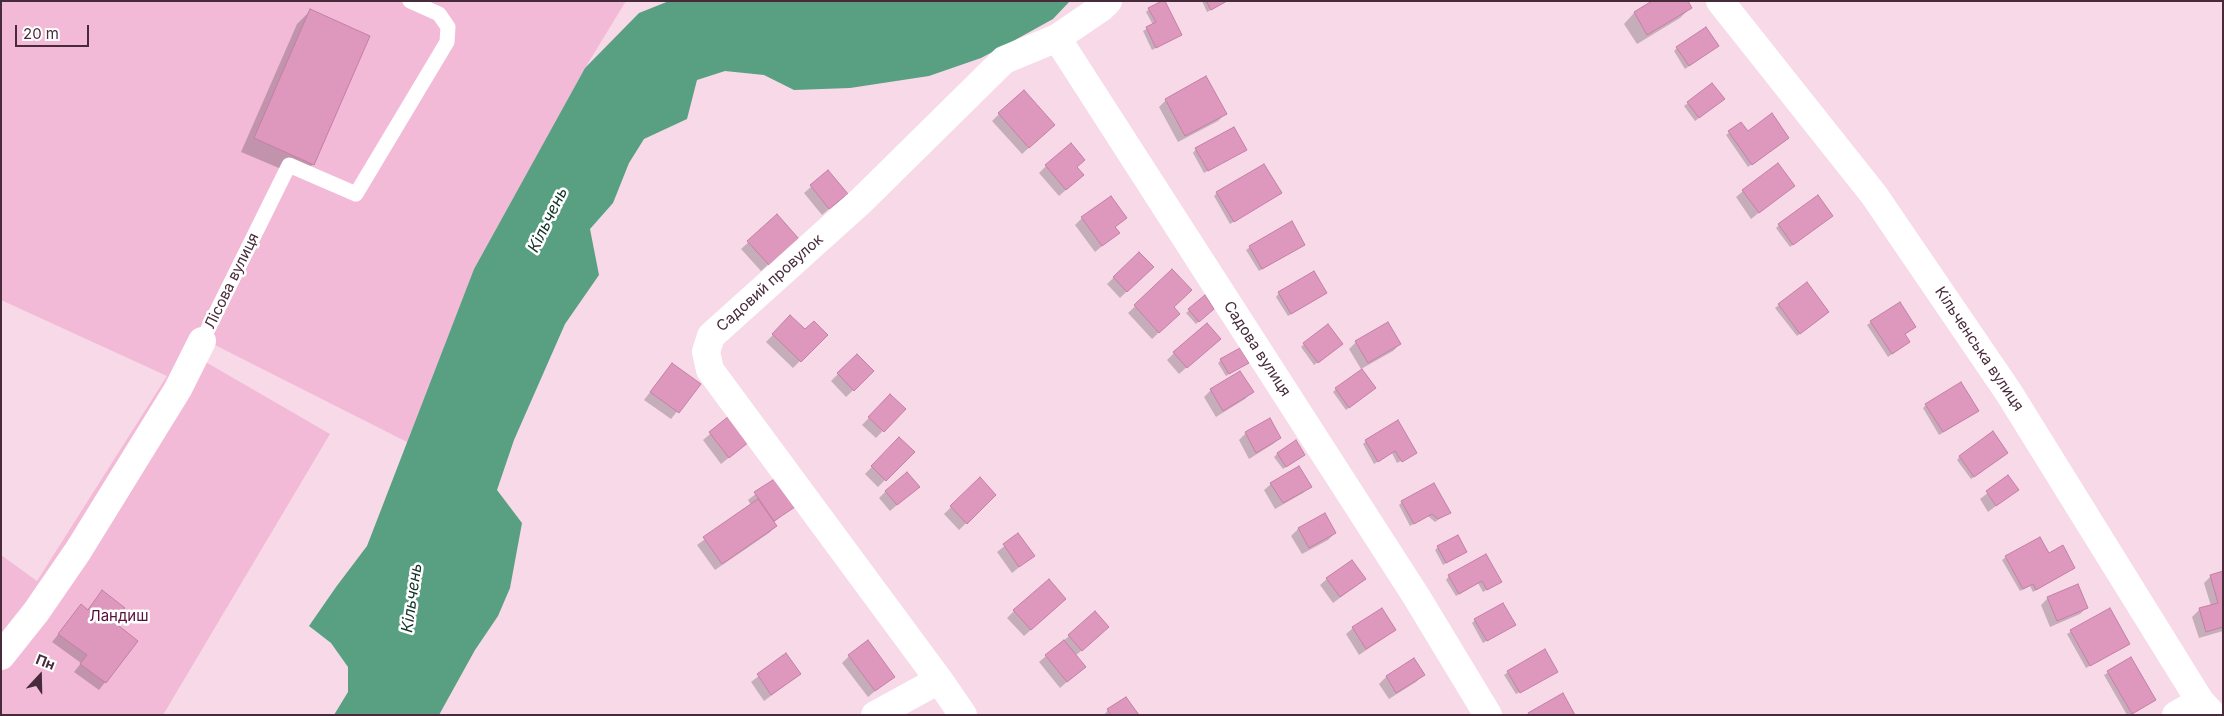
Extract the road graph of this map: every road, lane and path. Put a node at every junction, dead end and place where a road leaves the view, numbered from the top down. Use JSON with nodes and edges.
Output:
{"nodes":[{"id":1,"x":410,"y":1,"type":"edge"},
{"id":2,"x":1108,"y":1,"type":"edge"},
{"id":3,"x":1720,"y":1,"type":"edge"},
{"id":4,"x":1057,"y":38,"type":"junction"},
{"id":5,"x":202,"y":341,"type":"joint"},
{"id":6,"x":1,"y":656,"type":"edge"},
{"id":7,"x":939,"y":680,"type":"junction"},
{"id":8,"x":2206,"y":708,"type":"edge"},
{"id":9,"x":875,"y":715,"type":"edge"},
{"id":10,"x":963,"y":715,"type":"edge"},
{"id":11,"x":1488,"y":715,"type":"edge"},
{"id":12,"x":2176,"y":715,"type":"edge"}],
"edges":[{"from":1,"to":5,"type":"lane","name":"Лісова вулиця"},
{"from":2,"to":4,"type":"street"},
{"from":3,"to":8,"type":"street","name":"Кільченська вулиця"},
{"from":4,"to":7,"type":"street","name":"Садовий провулок"},
{"from":4,"to":11,"type":"street","name":"Садова вулиця"},
{"from":5,"to":6,"type":"street","name":"Лісова вулиця"},
{"from":7,"to":9,"type":"street"},
{"from":7,"to":10,"type":"street","name":"Садовий провулок"},
{"from":8,"to":12,"type":"street"}]}
